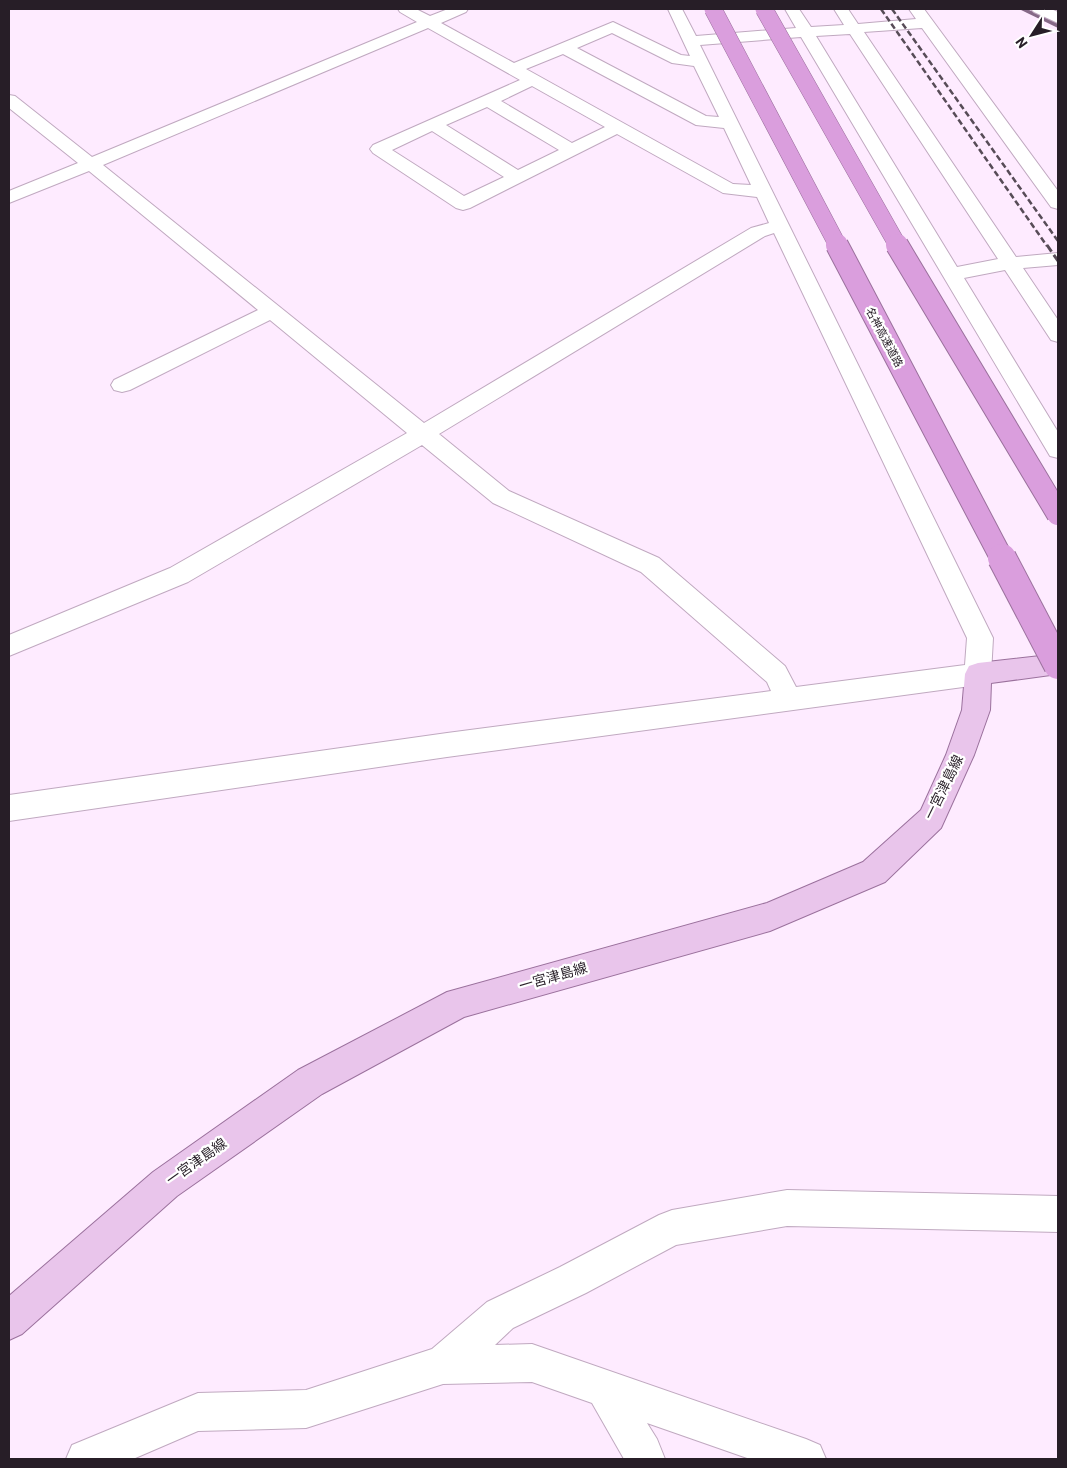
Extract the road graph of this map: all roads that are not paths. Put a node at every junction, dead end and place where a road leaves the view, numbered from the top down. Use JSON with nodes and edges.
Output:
{"nodes":[{"id":1,"x":405,"y":9,"type":"edge"},
{"id":2,"x":461,"y":9,"type":"edge"},
{"id":3,"x":675,"y":9,"type":"edge"},
{"id":4,"x":713,"y":9,"type":"edge"},
{"id":5,"x":764,"y":9,"type":"edge"},
{"id":6,"x":792,"y":9,"type":"edge"},
{"id":7,"x":841,"y":9,"type":"edge"},
{"id":8,"x":1039,"y":9,"type":"edge"},
{"id":9,"x":925,"y":14,"type":"edge"},
{"id":10,"x":1058,"y":18,"type":"edge"},
{"id":11,"x":428,"y":22,"type":"junction"},
{"id":12,"x":855,"y":29,"type":"junction"},
{"id":13,"x":805,"y":33,"type":"junction"},
{"id":14,"x":691,"y":41,"type":"junction"},
{"id":15,"x":563,"y":48,"type":"junction"},
{"id":16,"x":701,"y":61,"type":"junction"},
{"id":17,"x":513,"y":69,"type":"junction"},
{"id":18,"x":533,"y":80,"type":"junction"},
{"id":19,"x":9,"y":100,"type":"edge"},
{"id":20,"x":488,"y":100,"type":"junction"},
{"id":21,"x":731,"y":123,"type":"junction"},
{"id":22,"x":434,"y":125,"type":"junction"},
{"id":23,"x":618,"y":128,"type":"junction"},
{"id":24,"x":572,"y":150,"type":"junction"},
{"id":25,"x":92,"y":165,"type":"junction"},
{"id":26,"x":517,"y":177,"type":"junction"},
{"id":27,"x":765,"y":192,"type":"junction"},
{"id":28,"x":9,"y":198,"type":"edge"},
{"id":29,"x":1058,"y":203,"type":"edge"},
{"id":30,"x":781,"y":225,"type":"junction"},
{"id":31,"x":1058,"y":259,"type":"edge"},
{"id":32,"x":1010,"y":263,"type":"junction"},
{"id":33,"x":951,"y":274,"type":"junction"},
{"id":34,"x":273,"y":311,"type":"junction"},
{"id":35,"x":1058,"y":336,"type":"edge"},
{"id":36,"x":122,"y":385,"type":"dead end"},
{"id":37,"x":424,"y":433,"type":"junction"},
{"id":38,"x":1058,"y":450,"type":"edge"},
{"id":39,"x":1058,"y":514,"type":"edge"},
{"id":40,"x":9,"y":646,"type":"edge"},
{"id":41,"x":1058,"y":664,"type":"edge"},
{"id":42,"x":978,"y":674,"type":"junction"},
{"id":43,"x":789,"y":698,"type":"junction"},
{"id":44,"x":9,"y":808,"type":"edge"},
{"id":45,"x":1058,"y":1214,"type":"edge"},
{"id":46,"x":9,"y":1321,"type":"edge"},
{"id":47,"x":443,"y":1365,"type":"junction"},
{"id":48,"x":606,"y":1390,"type":"junction"},
{"id":49,"x":86,"y":1459,"type":"edge"},
{"id":50,"x":645,"y":1459,"type":"edge"},
{"id":51,"x":806,"y":1459,"type":"edge"}],
"edges":[{"from":1,"to":11,"type":"street"},
{"from":2,"to":11,"type":"street"},
{"from":3,"to":14,"type":"street"},
{"from":4,"to":41,"type":"highway","name":"名神高速道路","bridge":true},
{"from":5,"to":39,"type":"highway","bridge":true},
{"from":6,"to":13,"type":"street"},
{"from":7,"to":12,"type":"street"},
{"from":8,"to":10,"type":"street"},
{"from":9,"to":12,"type":"street"},
{"from":9,"to":29,"type":"street"},
{"from":11,"to":17,"type":"street"},
{"from":11,"to":25,"type":"street"},
{"from":12,"to":13,"type":"street"},
{"from":12,"to":32,"type":"street"},
{"from":13,"to":14,"type":"street"},
{"from":13,"to":33,"type":"street"},
{"from":14,"to":16,"type":"street"},
{"from":15,"to":16,"type":"street"},
{"from":15,"to":17,"type":"street"},
{"from":15,"to":21,"type":"street"},
{"from":16,"to":21,"type":"street"},
{"from":17,"to":18,"type":"street"},
{"from":18,"to":20,"type":"street"},
{"from":18,"to":23,"type":"street"},
{"from":19,"to":25,"type":"street"},
{"from":20,"to":22,"type":"street"},
{"from":20,"to":24,"type":"street"},
{"from":21,"to":27,"type":"street"},
{"from":22,"to":26,"type":"street"},
{"from":22,"to":26,"type":"street"},
{"from":23,"to":24,"type":"street"},
{"from":23,"to":27,"type":"street"},
{"from":24,"to":26,"type":"street"},
{"from":25,"to":28,"type":"street"},
{"from":25,"to":34,"type":"street"},
{"from":27,"to":30,"type":"street"},
{"from":30,"to":37,"type":"street"},
{"from":30,"to":42,"type":"street"},
{"from":31,"to":32,"type":"street"},
{"from":32,"to":33,"type":"street"},
{"from":32,"to":35,"type":"street"},
{"from":33,"to":38,"type":"street"},
{"from":34,"to":36,"type":"street"},
{"from":34,"to":37,"type":"street"},
{"from":37,"to":40,"type":"street"},
{"from":37,"to":43,"type":"street"},
{"from":41,"to":42,"type":"main road"},
{"from":42,"to":43,"type":"street"},
{"from":42,"to":46,"type":"main road","name":"一宮津島線"},
{"from":43,"to":44,"type":"street"},
{"from":45,"to":47,"type":"street"},
{"from":47,"to":48,"type":"street"},
{"from":47,"to":49,"type":"street"},
{"from":48,"to":50,"type":"street"},
{"from":48,"to":51,"type":"street"}]}
